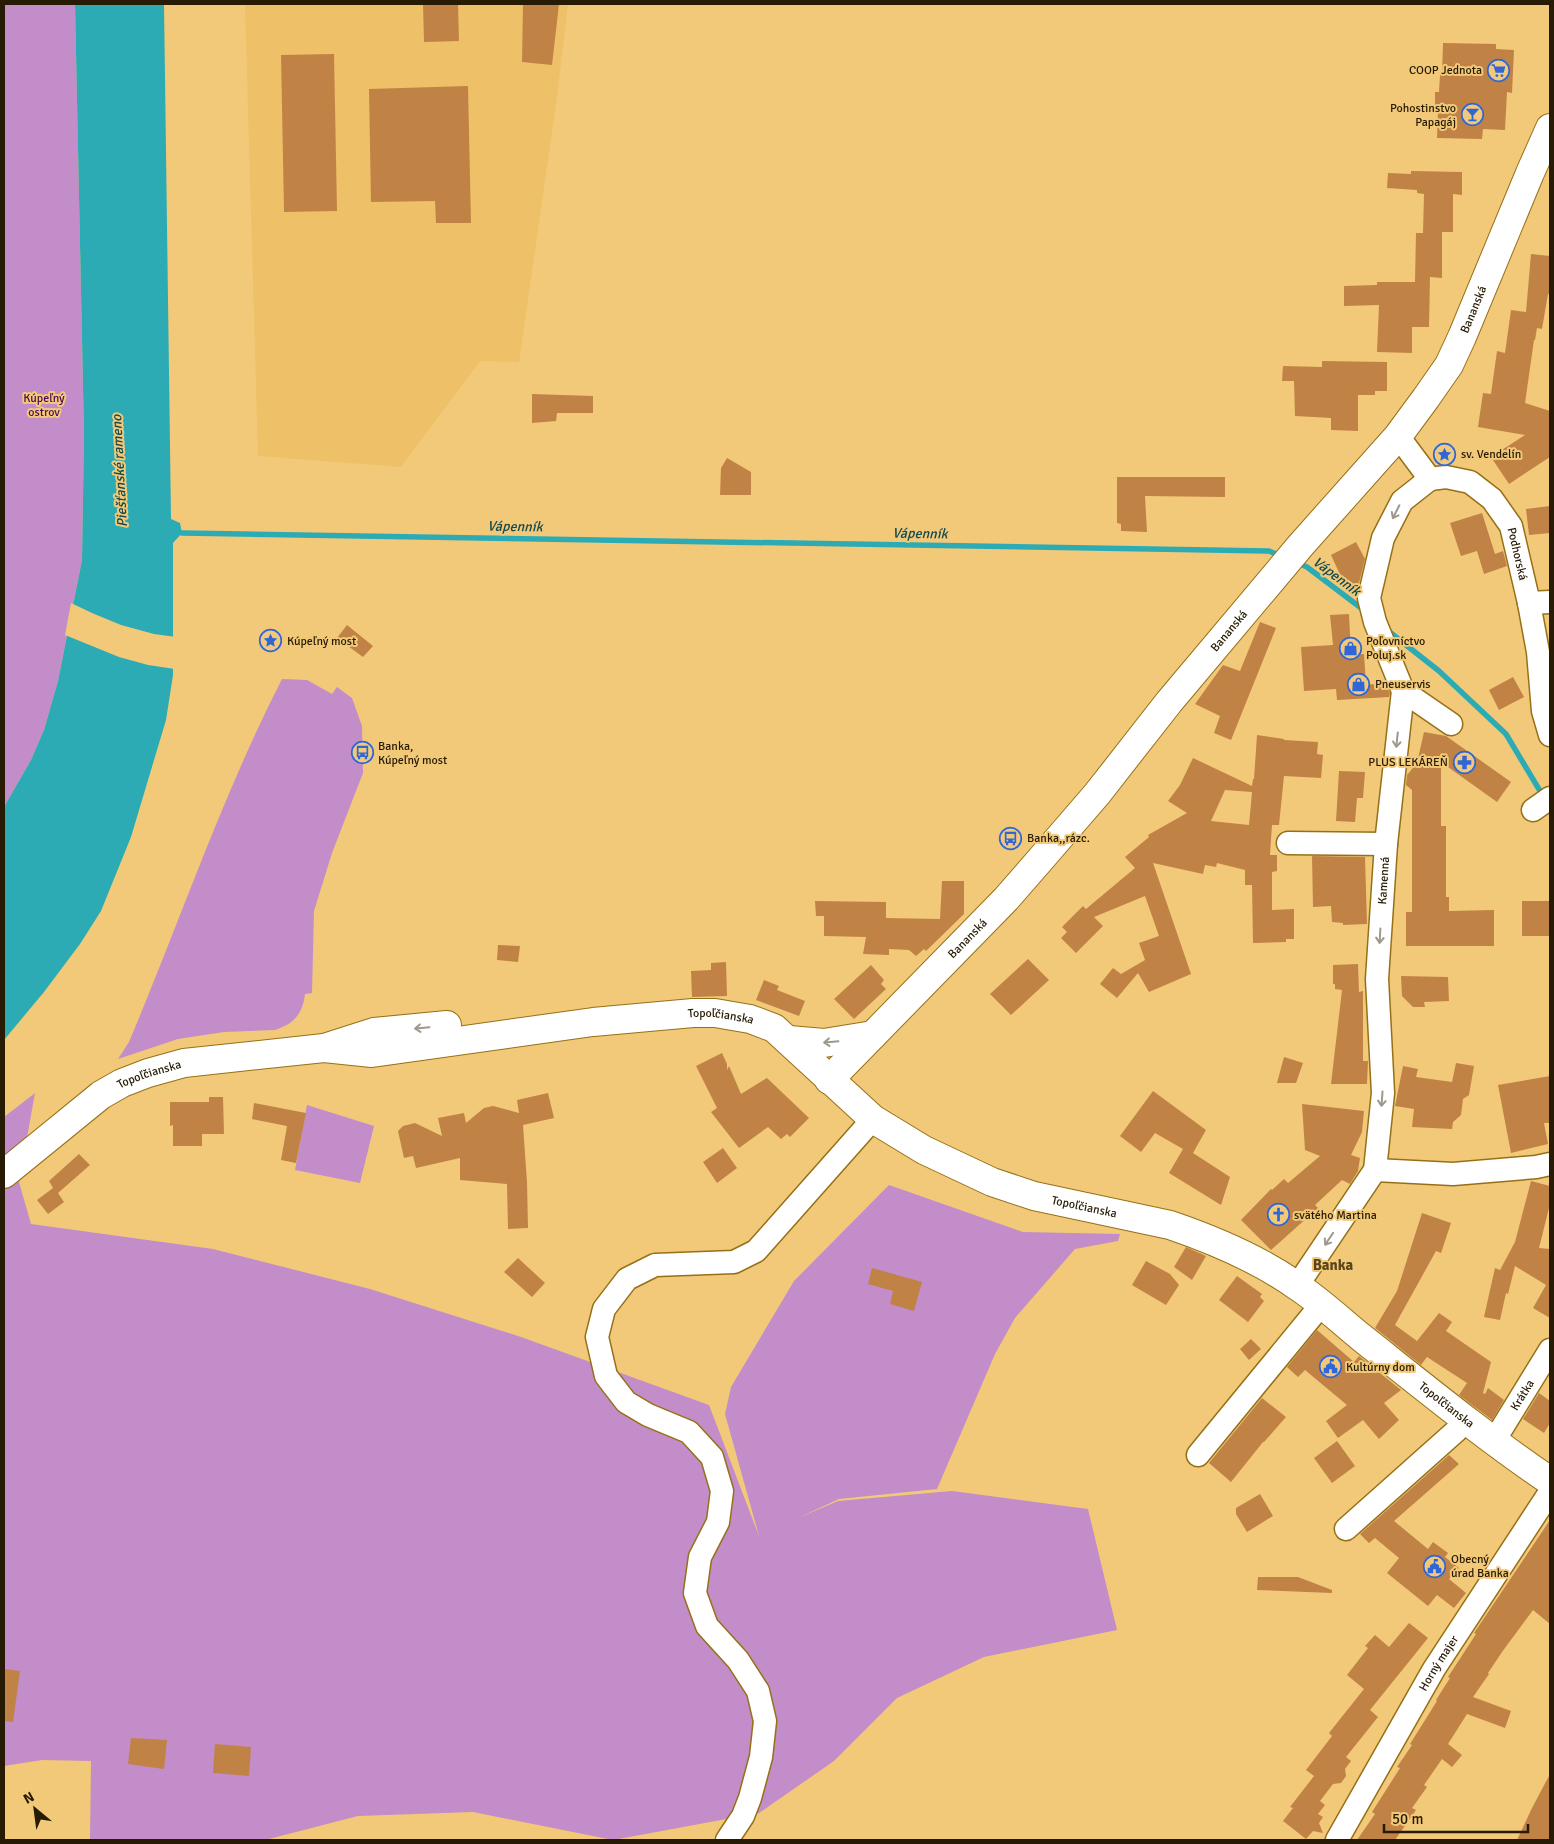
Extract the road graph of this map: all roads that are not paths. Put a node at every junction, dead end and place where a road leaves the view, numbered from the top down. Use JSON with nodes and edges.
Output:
{"nodes":[{"id":1,"x":1550,"y":128,"type":"edge"},
{"id":2,"x":1398,"y":436,"type":"junction"},
{"id":3,"x":1430,"y":479,"type":"junction"},
{"id":4,"x":1540,"y":603,"type":"edge"},
{"id":5,"x":1403,"y":691,"type":"junction"},
{"id":6,"x":1451,"y":724,"type":"dead end"},
{"id":7,"x":1550,"y":735,"type":"edge"},
{"id":8,"x":1288,"y":843,"type":"dead end"},
{"id":9,"x":1386,"y":844,"type":"junction"},
{"id":10,"x":873,"y":1035,"type":"junction"},
{"id":11,"x":789,"y":1040,"type":"junction"},
{"id":12,"x":829,"y":1080,"type":"junction"},
{"id":13,"x":873,"y":1119,"type":"junction"},
{"id":14,"x":1550,"y":1164,"type":"edge"},
{"id":15,"x":1375,"y":1170,"type":"junction"},
{"id":16,"x":4,"y":1174,"type":"edge"},
{"id":17,"x":1297,"y":1286,"type":"junction"},
{"id":18,"x":1320,"y":1304,"type":"junction"},
{"id":19,"x":1550,"y":1350,"type":"edge"},
{"id":20,"x":1465,"y":1420,"type":"junction"},
{"id":21,"x":1494,"y":1441,"type":"junction"},
{"id":22,"x":1198,"y":1455,"type":"dead end"},
{"id":23,"x":1550,"y":1481,"type":"edge"},
{"id":24,"x":1550,"y":1492,"type":"edge"},
{"id":25,"x":1346,"y":1529,"type":"dead end"},
{"id":26,"x":728,"y":1840,"type":"edge"},
{"id":27,"x":1336,"y":1840,"type":"edge"}],
"edges":[{"from":1,"to":2,"type":"main road","name":"Bananská"},
{"from":2,"to":3,"type":"street"},
{"from":2,"to":10,"type":"main road","name":"Bananská"},
{"from":3,"to":4,"type":"street","name":"Podhorská"},
{"from":3,"to":5,"type":"street","name":"Kamenná","one_way":true},
{"from":4,"to":7,"type":"street","name":"Podhorská"},
{"from":5,"to":6,"type":"street"},
{"from":5,"to":9,"type":"street","name":"Kamenná","one_way":true},
{"from":8,"to":9,"type":"street"},
{"from":9,"to":15,"type":"street","name":"Kamenná","one_way":true},
{"from":10,"to":11,"type":"main road","one_way":true},
{"from":10,"to":12,"type":"main road","name":"Bananská"},
{"from":11,"to":12,"type":"main road","name":"Topoľčianska"},
{"from":11,"to":16,"type":"main road","name":"Topoľčianska"},
{"from":12,"to":13,"type":"main road","name":"Topoľčianska"},
{"from":13,"to":17,"type":"main road","name":"Topoľčianska"},
{"from":13,"to":26,"type":"street"},
{"from":14,"to":15,"type":"street"},
{"from":15,"to":17,"type":"street","name":"Kamenná","one_way":true},
{"from":17,"to":18,"type":"main road","name":"Topoľčianska"},
{"from":18,"to":20,"type":"main road","name":"Topoľčianska"},
{"from":18,"to":22,"type":"street"},
{"from":19,"to":21,"type":"street","name":"Krátka"},
{"from":20,"to":21,"type":"main road","name":"Topoľčianska"},
{"from":20,"to":25,"type":"street"},
{"from":21,"to":23,"type":"main road","name":"Topoľčianska"},
{"from":24,"to":27,"type":"street","name":"Horný majer"}]}
